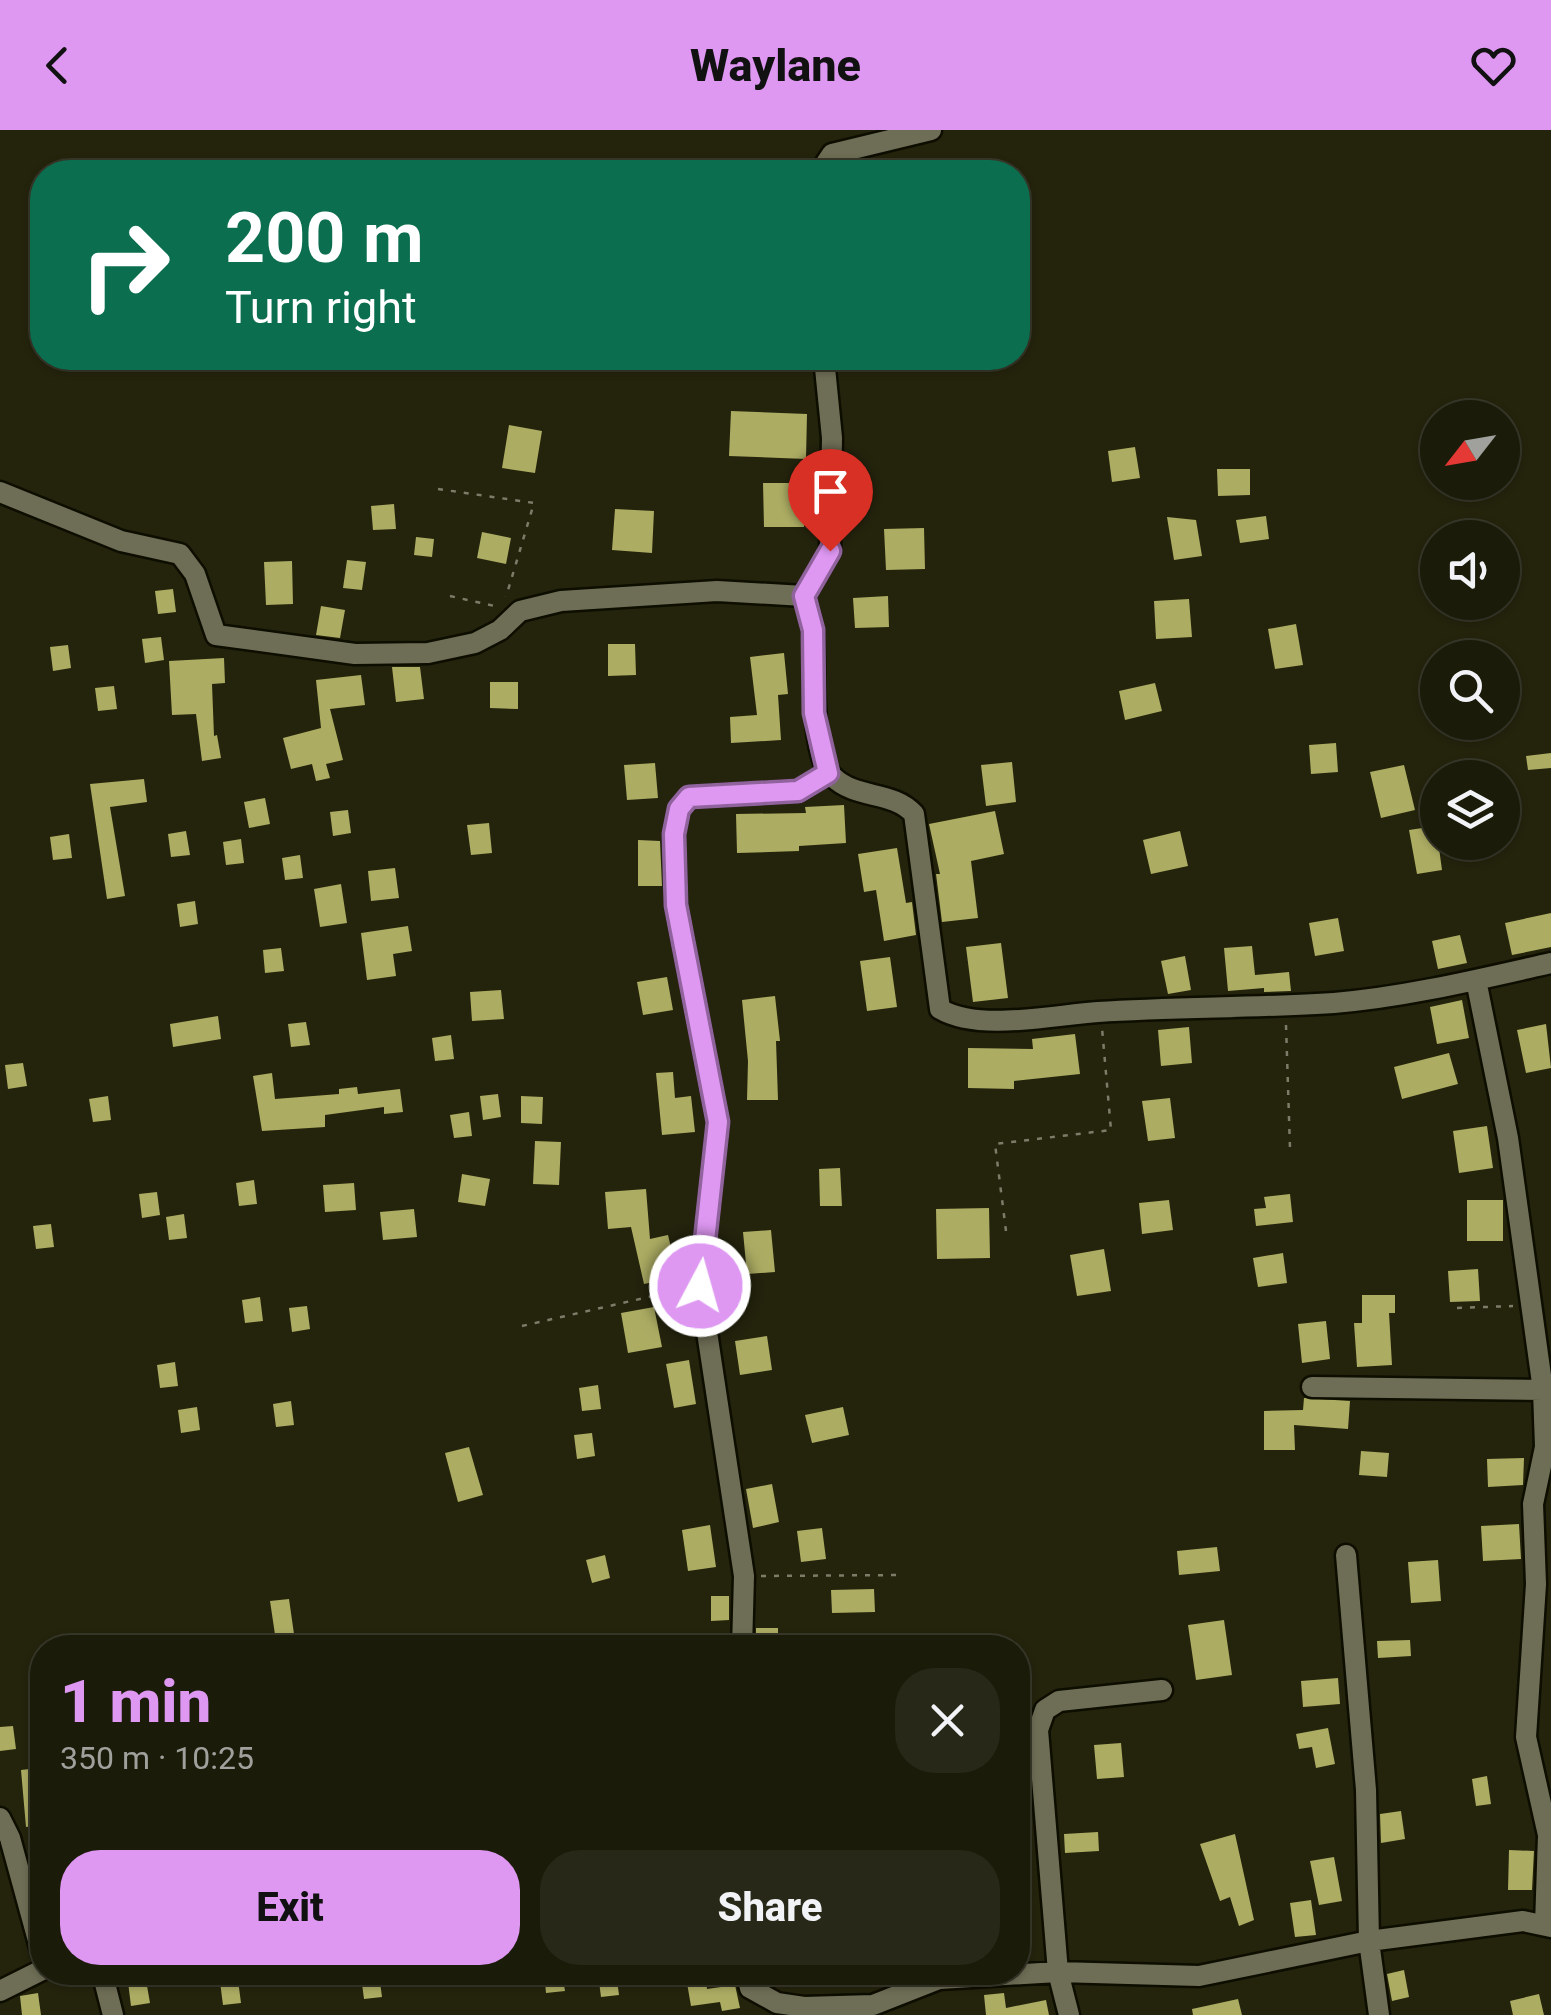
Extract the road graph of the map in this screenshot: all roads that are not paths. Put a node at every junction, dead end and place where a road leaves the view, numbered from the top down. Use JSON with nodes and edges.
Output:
{"nodes":[{"id":1,"x":932,"y":130,"type":"edge"},
{"id":2,"x":828,"y":160,"type":"edge"},
{"id":3,"x":825,"y":370,"type":"edge"},
{"id":4,"x":0,"y":492,"type":"edge"},
{"id":5,"x":804,"y":596,"type":"junction"},
{"id":6,"x":828,"y":773,"type":"junction"},
{"id":7,"x":1551,"y":962,"type":"edge"},
{"id":8,"x":1476,"y":980,"type":"junction"},
{"id":9,"x":1312,"y":1387,"type":"dead end"},
{"id":10,"x":1544,"y":1390,"type":"junction"},
{"id":11,"x":1346,"y":1556,"type":"dead end"},
{"id":12,"x":1544,"y":1583,"type":"edge"},
{"id":13,"x":742,"y":1635,"type":"edge"},
{"id":14,"x":1162,"y":1690,"type":"dead end"},
{"id":15,"x":0,"y":1818,"type":"edge"},
{"id":16,"x":30,"y":1911,"type":"edge"},
{"id":17,"x":1548,"y":1926,"type":"edge"},
{"id":18,"x":1369,"y":1940,"type":"junction"},
{"id":19,"x":1058,"y":1972,"type":"junction"},
{"id":20,"x":1030,"y":1974,"type":"edge"},
{"id":21,"x":30,"y":1976,"type":"edge"},
{"id":22,"x":105,"y":1985,"type":"edge"},
{"id":23,"x":749,"y":1985,"type":"edge"},
{"id":24,"x":927,"y":1985,"type":"edge"},
{"id":25,"x":0,"y":1990,"type":"edge"},
{"id":26,"x":874,"y":2010,"type":"edge"},
{"id":27,"x":113,"y":2015,"type":"edge"},
{"id":28,"x":1069,"y":2015,"type":"edge"},
{"id":29,"x":1378,"y":2015,"type":"edge"}],
"edges":[{"from":1,"to":2,"type":"street"},
{"from":3,"to":5,"type":"street"},
{"from":4,"to":5,"type":"street"},
{"from":5,"to":6,"type":"street"},
{"from":6,"to":8,"type":"street"},
{"from":6,"to":13,"type":"street"},
{"from":7,"to":8,"type":"street"},
{"from":8,"to":10,"type":"street"},
{"from":9,"to":10,"type":"street"},
{"from":10,"to":12,"type":"street"},
{"from":11,"to":18,"type":"street"},
{"from":12,"to":17,"type":"street"},
{"from":14,"to":19,"type":"street"},
{"from":15,"to":16,"type":"street"},
{"from":17,"to":18,"type":"street"},
{"from":18,"to":19,"type":"street"},
{"from":18,"to":29,"type":"street"},
{"from":19,"to":20,"type":"street"},
{"from":19,"to":28,"type":"street"},
{"from":21,"to":25,"type":"street"},
{"from":22,"to":27,"type":"street"},
{"from":23,"to":26,"type":"street"},
{"from":24,"to":26,"type":"street"}]}
